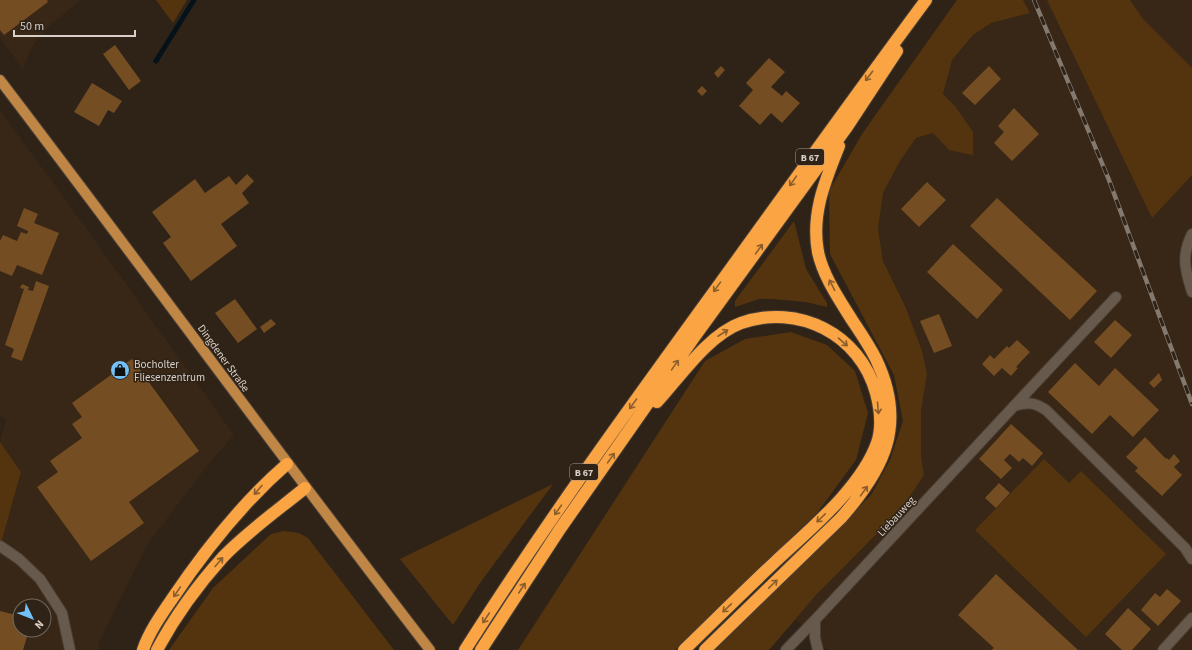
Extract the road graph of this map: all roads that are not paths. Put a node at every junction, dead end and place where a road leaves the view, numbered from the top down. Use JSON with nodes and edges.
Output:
{"nodes":[{"id":1,"x":926,"y":0,"type":"edge"},
{"id":2,"x":931,"y":0,"type":"edge"},
{"id":3,"x":0,"y":80,"type":"edge"},
{"id":4,"x":847,"y":127,"type":"junction"},
{"id":5,"x":1192,"y":234,"type":"edge"},
{"id":6,"x":1192,"y":292,"type":"edge"},
{"id":7,"x":1116,"y":297,"type":"dead end"},
{"id":8,"x":1014,"y":406,"type":"junction"},
{"id":9,"x":621,"y":444,"type":"junction"},
{"id":10,"x":287,"y":464,"type":"junction"},
{"id":11,"x":305,"y":488,"type":"junction"},
{"id":12,"x":0,"y":546,"type":"edge"},
{"id":13,"x":1192,"y":559,"type":"edge"},
{"id":14,"x":1192,"y":618,"type":"edge"},
{"id":15,"x":816,"y":620,"type":"junction"},
{"id":16,"x":483,"y":647,"type":"edge"},
{"id":17,"x":70,"y":650,"type":"edge"},
{"id":18,"x":143,"y":650,"type":"edge"},
{"id":19,"x":157,"y":650,"type":"edge"},
{"id":20,"x":430,"y":650,"type":"edge"},
{"id":21,"x":465,"y":650,"type":"edge"},
{"id":22,"x":684,"y":650,"type":"edge"},
{"id":23,"x":705,"y":650,"type":"edge"},
{"id":24,"x":786,"y":650,"type":"edge"},
{"id":25,"x":818,"y":650,"type":"edge"},
{"id":26,"x":1163,"y":650,"type":"edge"}],
"edges":[{"from":1,"to":21,"type":"highway","number":"B 67","one_way":true},
{"from":2,"to":4,"type":"highway","number":"B 67"},
{"from":3,"to":10,"type":"main road","name":"Dingdener Straße"},
{"from":9,"to":4,"type":"highway","number":"B 67","one_way":true},
{"from":23,"to":4,"type":"highway","one_way":true},
{"from":5,"to":6,"type":"street"},
{"from":7,"to":8,"type":"street","name":"Liebauweg"},
{"from":8,"to":13,"type":"street"},
{"from":8,"to":15,"type":"street","name":"Liebauweg"},
{"from":16,"to":9,"type":"highway","number":"B 67","one_way":true},
{"from":9,"to":22,"type":"highway","one_way":true},
{"from":10,"to":11,"type":"main road","name":"Dingdener Straße"},
{"from":10,"to":18,"type":"highway","one_way":true},
{"from":19,"to":11,"type":"highway","one_way":true},
{"from":11,"to":20,"type":"main road","name":"Dingdener Straße"},
{"from":12,"to":17,"type":"street"},
{"from":14,"to":26,"type":"street"},
{"from":15,"to":24,"type":"street","name":"Liebauweg"},
{"from":15,"to":25,"type":"street"}]}
